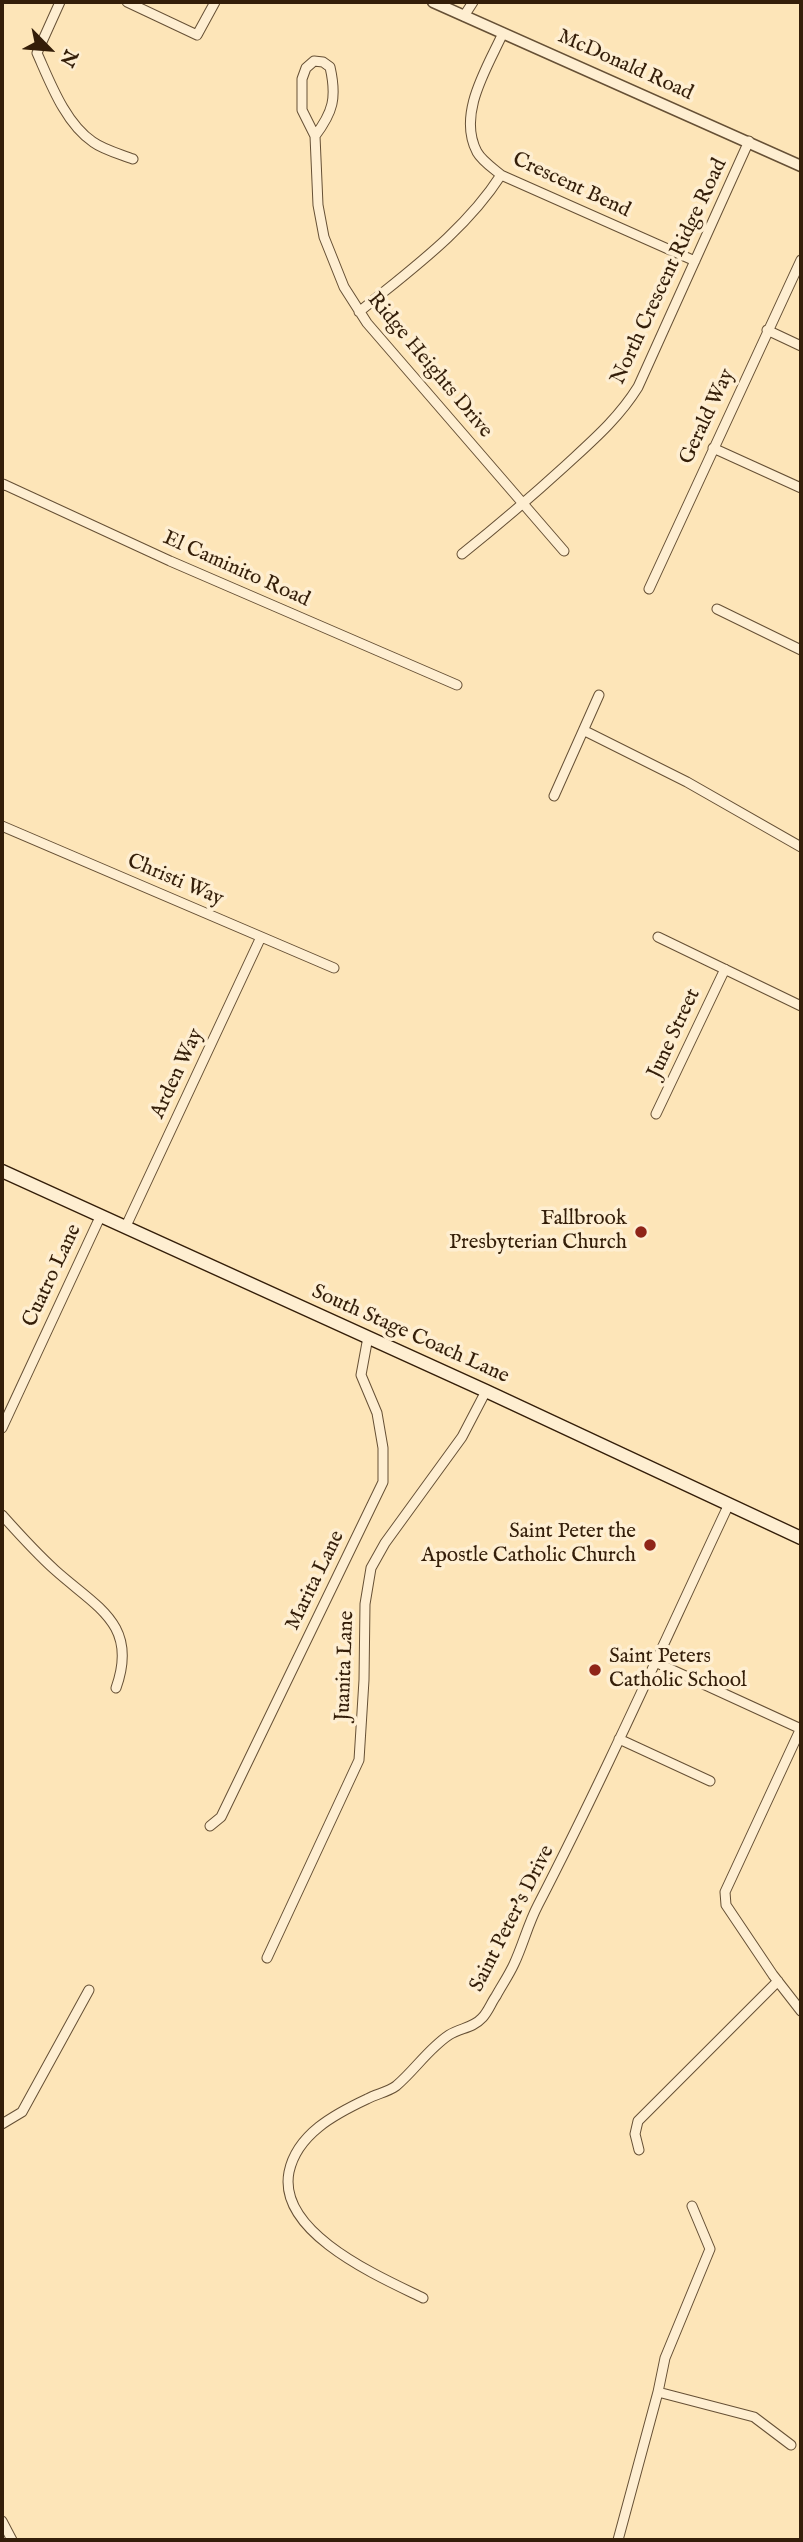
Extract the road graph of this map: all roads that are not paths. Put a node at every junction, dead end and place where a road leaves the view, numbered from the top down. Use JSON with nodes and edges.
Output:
{"nodes":[{"id":1,"x":60,"y":2,"type":"edge"},
{"id":2,"x":127,"y":2,"type":"edge"},
{"id":3,"x":215,"y":2,"type":"edge"},
{"id":4,"x":433,"y":2,"type":"edge"},
{"id":5,"x":473,"y":2,"type":"edge"},
{"id":6,"x":464,"y":16,"type":"junction"},
{"id":7,"x":503,"y":33,"type":"junction"},
{"id":8,"x":315,"y":136,"type":"junction"},
{"id":9,"x":749,"y":141,"type":"junction"},
{"id":10,"x":133,"y":159,"type":"dead end"},
{"id":11,"x":801,"y":166,"type":"edge"},
{"id":12,"x":501,"y":175,"type":"junction"},
{"id":13,"x":801,"y":260,"type":"edge"},
{"id":14,"x":695,"y":261,"type":"junction"},
{"id":15,"x":359,"y":312,"type":"junction"},
{"id":16,"x":767,"y":330,"type":"junction"},
{"id":17,"x":801,"y":346,"type":"edge"},
{"id":18,"x":713,"y":448,"type":"junction"},
{"id":19,"x":2,"y":485,"type":"edge"},
{"id":20,"x":801,"y":488,"type":"edge"},
{"id":21,"x":523,"y":504,"type":"junction"},
{"id":22,"x":564,"y":551,"type":"dead end"},
{"id":23,"x":462,"y":554,"type":"dead end"},
{"id":24,"x":649,"y":589,"type":"dead end"},
{"id":25,"x":718,"y":610,"type":"dead end"},
{"id":26,"x":801,"y":650,"type":"edge"},
{"id":27,"x":457,"y":685,"type":"dead end"},
{"id":28,"x":599,"y":695,"type":"dead end"},
{"id":29,"x":584,"y":731,"type":"junction"},
{"id":30,"x":554,"y":796,"type":"dead end"},
{"id":31,"x":2,"y":826,"type":"edge"},
{"id":32,"x":801,"y":847,"type":"edge"},
{"id":33,"x":261,"y":937,"type":"junction"},
{"id":34,"x":658,"y":937,"type":"dead end"},
{"id":35,"x":334,"y":968,"type":"dead end"},
{"id":36,"x":725,"y":969,"type":"junction"},
{"id":37,"x":801,"y":1006,"type":"edge"},
{"id":38,"x":656,"y":1114,"type":"dead end"},
{"id":39,"x":2,"y":1171,"type":"edge"},
{"id":40,"x":101,"y":1215,"type":"junction"},
{"id":41,"x":126,"y":1226,"type":"junction"},
{"id":42,"x":368,"y":1337,"type":"junction"},
{"id":43,"x":486,"y":1391,"type":"junction"},
{"id":44,"x":2,"y":1428,"type":"edge"},
{"id":45,"x":729,"y":1504,"type":"junction"},
{"id":46,"x":2,"y":1515,"type":"edge"},
{"id":47,"x":801,"y":1538,"type":"edge"},
{"id":48,"x":655,"y":1662,"type":"junction"},
{"id":49,"x":116,"y":1688,"type":"dead end"},
{"id":50,"x":801,"y":1728,"type":"edge"},
{"id":51,"x":619,"y":1739,"type":"junction"},
{"id":52,"x":710,"y":1781,"type":"dead end"},
{"id":53,"x":210,"y":1826,"type":"dead end"},
{"id":54,"x":267,"y":1958,"type":"dead end"},
{"id":55,"x":778,"y":1981,"type":"junction"},
{"id":56,"x":89,"y":1990,"type":"dead end"},
{"id":57,"x":801,"y":2011,"type":"edge"},
{"id":58,"x":2,"y":2124,"type":"edge"},
{"id":59,"x":639,"y":2150,"type":"dead end"},
{"id":60,"x":692,"y":2206,"type":"dead end"},
{"id":61,"x":423,"y":2298,"type":"dead end"},
{"id":62,"x":658,"y":2392,"type":"junction"},
{"id":63,"x":790,"y":2445,"type":"dead end"},
{"id":64,"x":2,"y":2521,"type":"edge"},
{"id":65,"x":12,"y":2540,"type":"edge"},
{"id":66,"x":618,"y":2540,"type":"edge"}],
"edges":[{"from":1,"to":10,"type":"street"},
{"from":2,"to":3,"type":"street"},
{"from":4,"to":6,"type":"street","name":"McDonald Road"},
{"from":5,"to":6,"type":"street"},
{"from":6,"to":7,"type":"street","name":"McDonald Road"},
{"from":7,"to":9,"type":"street","name":"McDonald Road"},
{"from":7,"to":12,"type":"street","name":"Crescent Bend"},
{"from":8,"to":8,"type":"street","name":"Ridge Heights Drive"},
{"from":8,"to":15,"type":"street","name":"Ridge Heights Drive"},
{"from":9,"to":11,"type":"street","name":"McDonald Road"},
{"from":9,"to":14,"type":"street","name":"North Crescent Ridge Road"},
{"from":12,"to":14,"type":"street","name":"Crescent Bend"},
{"from":12,"to":15,"type":"street"},
{"from":13,"to":16,"type":"street","name":"Gerald Way"},
{"from":14,"to":21,"type":"street","name":"North Crescent Ridge Road"},
{"from":15,"to":21,"type":"street","name":"Ridge Heights Drive"},
{"from":16,"to":17,"type":"street"},
{"from":16,"to":18,"type":"street","name":"Gerald Way"},
{"from":18,"to":20,"type":"street"},
{"from":18,"to":24,"type":"street","name":"Gerald Way"},
{"from":19,"to":27,"type":"street","name":"El Caminito Road"},
{"from":21,"to":22,"type":"street","name":"Ridge Heights Drive"},
{"from":21,"to":23,"type":"street","name":"North Crescent Ridge Road"},
{"from":25,"to":26,"type":"street"},
{"from":28,"to":29,"type":"street"},
{"from":29,"to":30,"type":"street"},
{"from":29,"to":32,"type":"street"},
{"from":31,"to":33,"type":"street","name":"Christi Way"},
{"from":33,"to":35,"type":"street","name":"Christi Way"},
{"from":33,"to":41,"type":"street","name":"Arden Way"},
{"from":34,"to":36,"type":"street"},
{"from":36,"to":37,"type":"street"},
{"from":36,"to":38,"type":"street","name":"June Street"},
{"from":39,"to":40,"type":"main road","name":"South Stage Coach Lane"},
{"from":40,"to":41,"type":"main road","name":"South Stage Coach Lane"},
{"from":40,"to":44,"type":"street","name":"Cuatro Lane"},
{"from":41,"to":42,"type":"main road","name":"South Stage Coach Lane"},
{"from":42,"to":43,"type":"main road","name":"South Stage Coach Lane"},
{"from":42,"to":53,"type":"street","name":"Marita Lane"},
{"from":43,"to":45,"type":"main road","name":"South Stage Coach Lane"},
{"from":43,"to":54,"type":"street","name":"Juanita Lane"},
{"from":45,"to":47,"type":"main road","name":"South Stage Coach Lane"},
{"from":45,"to":48,"type":"street","name":"Saint Peter's Drive"},
{"from":46,"to":49,"type":"street"},
{"from":48,"to":50,"type":"street"},
{"from":48,"to":51,"type":"street","name":"Saint Peter's Drive"},
{"from":50,"to":55,"type":"street"},
{"from":51,"to":52,"type":"street"},
{"from":51,"to":61,"type":"street","name":"Saint Peter's Drive"},
{"from":55,"to":57,"type":"street"},
{"from":55,"to":59,"type":"street"},
{"from":56,"to":58,"type":"street"},
{"from":60,"to":62,"type":"street"},
{"from":62,"to":63,"type":"street"},
{"from":62,"to":66,"type":"street"},
{"from":64,"to":65,"type":"street"}]}
